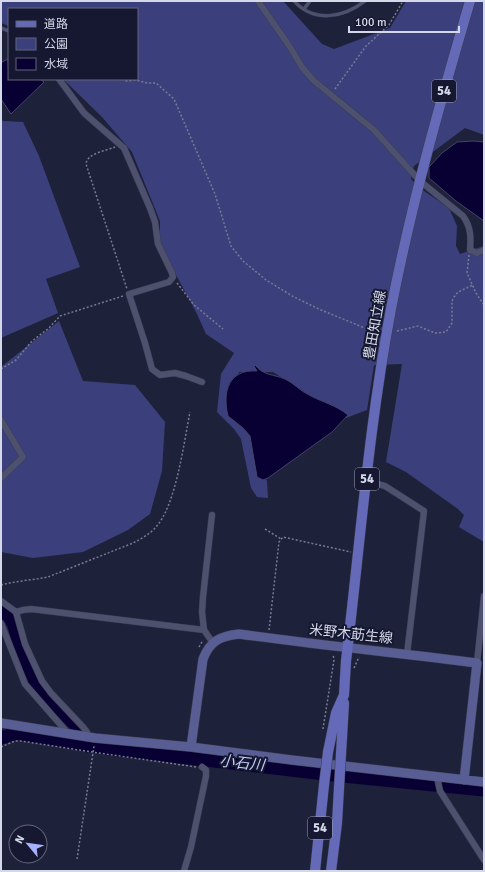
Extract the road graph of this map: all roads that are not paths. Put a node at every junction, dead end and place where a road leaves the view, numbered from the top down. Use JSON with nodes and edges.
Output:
{"nodes":[{"id":1,"x":258,"y":1,"type":"edge"},
{"id":2,"x":294,"y":1,"type":"edge"},
{"id":3,"x":310,"y":1,"type":"edge"},
{"id":4,"x":365,"y":1,"type":"edge"},
{"id":5,"x":470,"y":1,"type":"edge"},
{"id":6,"x":304,"y":9,"type":"junction"},
{"id":7,"x":60,"y":80,"type":"edge"},
{"id":8,"x":420,"y":181,"type":"junction"},
{"id":9,"x":484,"y":250,"type":"edge"},
{"id":10,"x":202,"y":382,"type":"dead end"},
{"id":11,"x":1,"y":420,"type":"edge"},
{"id":12,"x":1,"y":478,"type":"edge"},
{"id":13,"x":366,"y":481,"type":"junction"},
{"id":14,"x":212,"y":515,"type":"dead end"},
{"id":15,"x":484,"y":596,"type":"edge"},
{"id":16,"x":1,"y":601,"type":"edge"},
{"id":17,"x":16,"y":612,"type":"junction"},
{"id":18,"x":1,"y":623,"type":"edge"},
{"id":19,"x":204,"y":630,"type":"junction"},
{"id":20,"x":211,"y":640,"type":"junction"},
{"id":21,"x":347,"y":648,"type":"junction"},
{"id":22,"x":407,"y":654,"type":"junction"},
{"id":23,"x":481,"y":662,"type":"edge"},
{"id":24,"x":344,"y":695,"type":"junction"},
{"id":25,"x":1,"y":722,"type":"edge"},
{"id":26,"x":66,"y":733,"type":"junction"},
{"id":27,"x":86,"y":737,"type":"junction"},
{"id":28,"x":191,"y":747,"type":"junction"},
{"id":29,"x":202,"y":767,"type":"road end"},
{"id":30,"x":437,"y":779,"type":"junction"},
{"id":31,"x":464,"y":780,"type":"junction"},
{"id":32,"x":484,"y":782,"type":"edge"},
{"id":33,"x":484,"y":860,"type":"edge"},
{"id":34,"x":184,"y":871,"type":"edge"},
{"id":35,"x":315,"y":871,"type":"edge"},
{"id":36,"x":331,"y":871,"type":"edge"}],
"edges":[{"from":1,"to":8,"type":"street"},
{"from":2,"to":6,"type":"lane"},
{"from":3,"to":6,"type":"lane"},
{"from":4,"to":6,"type":"lane"},
{"from":5,"to":8,"type":"main road","name":"豊田知立線","number":"54"},
{"from":7,"to":10,"type":"street"},
{"from":8,"to":9,"type":"street"},
{"from":8,"to":13,"type":"main road","name":"豊田知立線","number":"54"},
{"from":11,"to":12,"type":"street"},
{"from":13,"to":21,"type":"main road","name":"豊田知立線","number":"54"},
{"from":13,"to":22,"type":"street"},
{"from":14,"to":19,"type":"street"},
{"from":15,"to":23,"type":"street"},
{"from":16,"to":17,"type":"street"},
{"from":17,"to":19,"type":"street"},
{"from":17,"to":27,"type":"street"},
{"from":18,"to":26,"type":"street"},
{"from":19,"to":20,"type":"street"},
{"from":20,"to":21,"type":"main road","name":"米野木莇生線"},
{"from":20,"to":28,"type":"main road"},
{"from":21,"to":22,"type":"main road","name":"米野木莇生線"},
{"from":21,"to":24,"type":"main road","name":"豊田知立線","number":"54"},
{"from":22,"to":23,"type":"main road","name":"米野木莇生線"},
{"from":23,"to":31,"type":"main road"},
{"from":24,"to":35,"type":"main road","name":"豊田知立線","number":"54","bridge":true},
{"from":24,"to":36,"type":"main road","name":"豊田知立線","number":"54","bridge":true},
{"from":25,"to":26,"type":"main road"},
{"from":26,"to":27,"type":"main road"},
{"from":27,"to":28,"type":"main road"},
{"from":28,"to":30,"type":"main road"},
{"from":29,"to":34,"type":"street"},
{"from":30,"to":31,"type":"main road"},
{"from":30,"to":33,"type":"street"},
{"from":31,"to":32,"type":"main road"}]}
